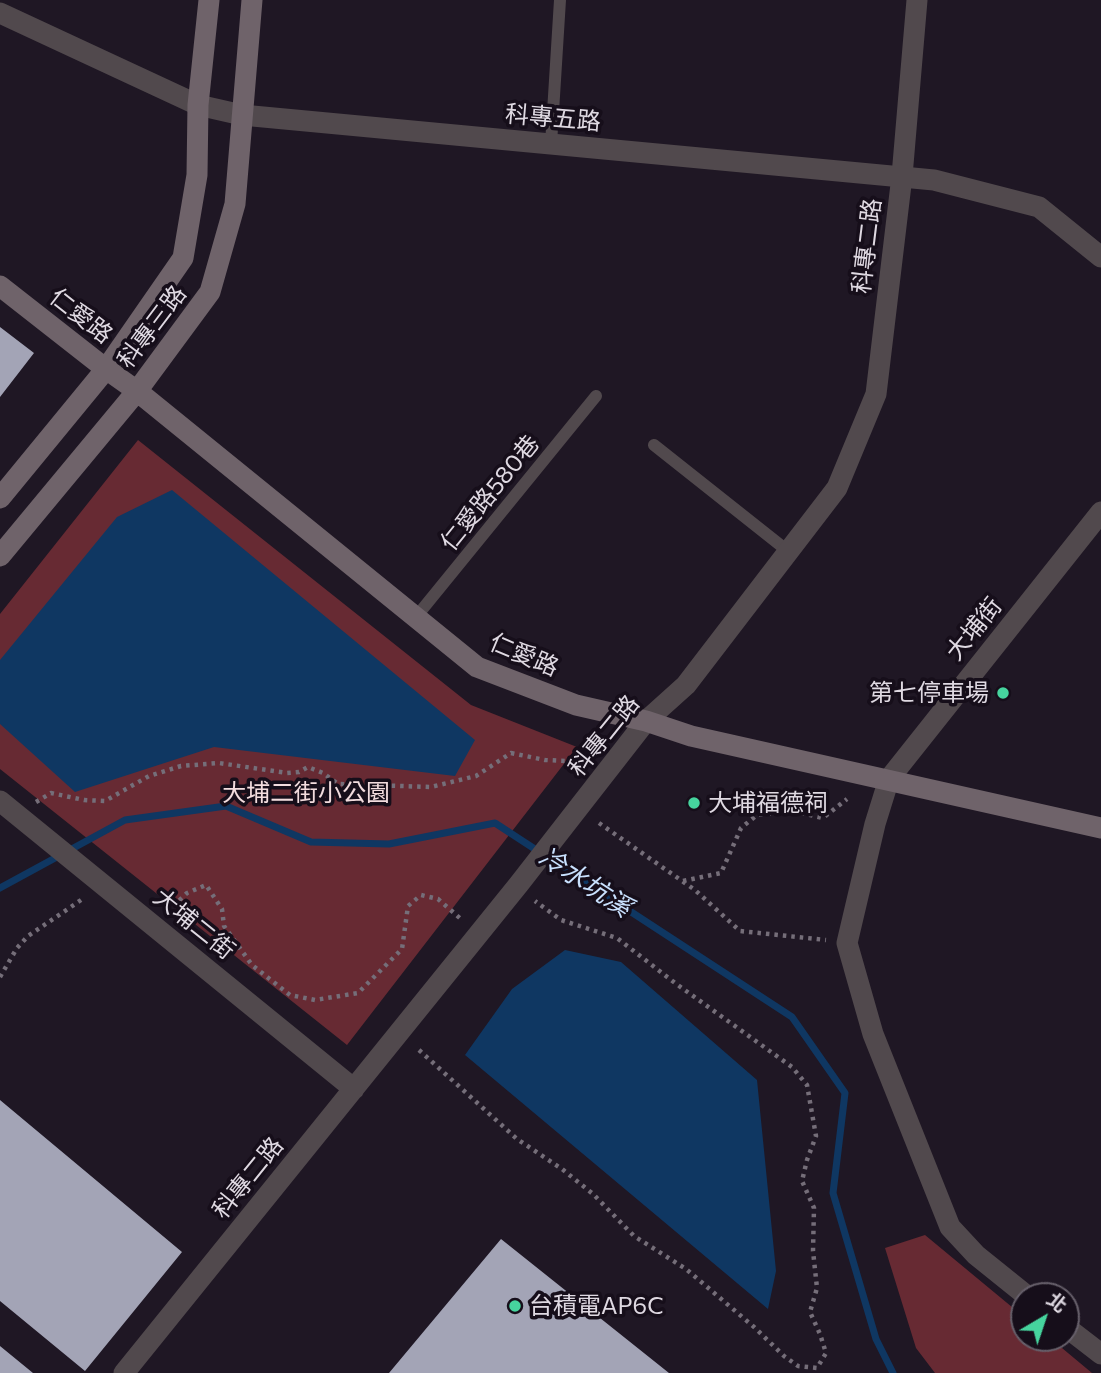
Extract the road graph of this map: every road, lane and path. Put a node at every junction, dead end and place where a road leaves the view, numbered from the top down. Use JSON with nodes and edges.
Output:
{"nodes":[{"id":1,"x":209,"y":0,"type":"edge"},
{"id":2,"x":252,"y":0,"type":"edge"},
{"id":3,"x":560,"y":0,"type":"edge"},
{"id":4,"x":917,"y":0,"type":"edge"},
{"id":5,"x":0,"y":13,"type":"edge"},
{"id":6,"x":198,"y":105,"type":"junction"},
{"id":7,"x":242,"y":115,"type":"junction"},
{"id":8,"x":551,"y":144,"type":"junction"},
{"id":9,"x":902,"y":176,"type":"junction"},
{"id":10,"x":1100,"y":255,"type":"edge"},
{"id":11,"x":0,"y":286,"type":"edge"},
{"id":12,"x":106,"y":369,"type":"junction"},
{"id":13,"x":137,"y":391,"type":"junction"},
{"id":14,"x":596,"y":396,"type":"dead end"},
{"id":15,"x":654,"y":445,"type":"dead end"},
{"id":16,"x":0,"y":498,"type":"edge"},
{"id":17,"x":1101,"y":512,"type":"edge"},
{"id":18,"x":789,"y":551,"type":"junction"},
{"id":19,"x":0,"y":556,"type":"edge"},
{"id":20,"x":416,"y":617,"type":"junction"},
{"id":21,"x":646,"y":721,"type":"junction"},
{"id":22,"x":589,"y":762,"type":"dead end"},
{"id":23,"x":889,"y":779,"type":"junction"},
{"id":24,"x":847,"y":799,"type":"dead end"},
{"id":25,"x":0,"y":801,"type":"edge"},
{"id":26,"x":33,"y":804,"type":"dead end"},
{"id":27,"x":599,"y":822,"type":"dead end"},
{"id":28,"x":1101,"y":828,"type":"edge"},
{"id":29,"x":682,"y":881,"type":"junction"},
{"id":30,"x":103,"y":884,"type":"junction"},
{"id":31,"x":535,"y":901,"type":"dead end"},
{"id":32,"x":463,"y":920,"type":"dead end"},
{"id":33,"x":154,"y":925,"type":"junction"},
{"id":34,"x":826,"y":940,"type":"dead end"},
{"id":35,"x":0,"y":977,"type":"edge"},
{"id":36,"x":418,"y":1050,"type":"dead end"},
{"id":37,"x":354,"y":1089,"type":"junction"},
{"id":38,"x":1010,"y":1282,"type":"edge"},
{"id":39,"x":1080,"y":1338,"type":"edge"},
{"id":40,"x":1101,"y":1354,"type":"edge"},
{"id":41,"x":124,"y":1373,"type":"edge"}],
"edges":[{"from":1,"to":6,"type":"street","name":"科專三路"},
{"from":2,"to":7,"type":"street","name":"科專三路"},
{"from":3,"to":8,"type":"lane"},
{"from":4,"to":9,"type":"street","name":"科專二路"},
{"from":5,"to":6,"type":"street","name":"科專五路"},
{"from":6,"to":7,"type":"street","name":"科專五路"},
{"from":6,"to":12,"type":"street","name":"科專三路"},
{"from":7,"to":8,"type":"street","name":"科專五路"},
{"from":7,"to":13,"type":"street","name":"科專三路"},
{"from":8,"to":9,"type":"street","name":"科專五路"},
{"from":9,"to":10,"type":"street","name":"科專五路"},
{"from":9,"to":18,"type":"street","name":"科專二路"},
{"from":11,"to":12,"type":"street","name":"仁愛路"},
{"from":12,"to":13,"type":"street","name":"仁愛路"},
{"from":12,"to":16,"type":"street","name":"科專三路"},
{"from":13,"to":19,"type":"street","name":"科專三路"},
{"from":13,"to":20,"type":"street","name":"仁愛路"},
{"from":14,"to":20,"type":"lane","name":"仁愛路580巷"},
{"from":15,"to":18,"type":"lane"},
{"from":17,"to":23,"type":"street","name":"大埔街"},
{"from":18,"to":21,"type":"street","name":"科專二路"},
{"from":20,"to":21,"type":"street","name":"仁愛路"},
{"from":21,"to":23,"type":"street","name":"仁愛路"},
{"from":21,"to":37,"type":"street","name":"科專二路"},
{"from":22,"to":26,"type":"path"},
{"from":23,"to":28,"type":"street","name":"仁愛路"},
{"from":23,"to":38,"type":"street"},
{"from":24,"to":29,"type":"path"},
{"from":25,"to":30,"type":"street","name":"大埔二街"},
{"from":27,"to":29,"type":"path"},
{"from":29,"to":34,"type":"path"},
{"from":30,"to":33,"type":"street","name":"大埔二街"},
{"from":30,"to":35,"type":"path"},
{"from":31,"to":36,"type":"path"},
{"from":32,"to":33,"type":"path"},
{"from":33,"to":37,"type":"street","name":"大埔二街"},
{"from":37,"to":41,"type":"street","name":"科專二路"},
{"from":39,"to":40,"type":"street"}]}
